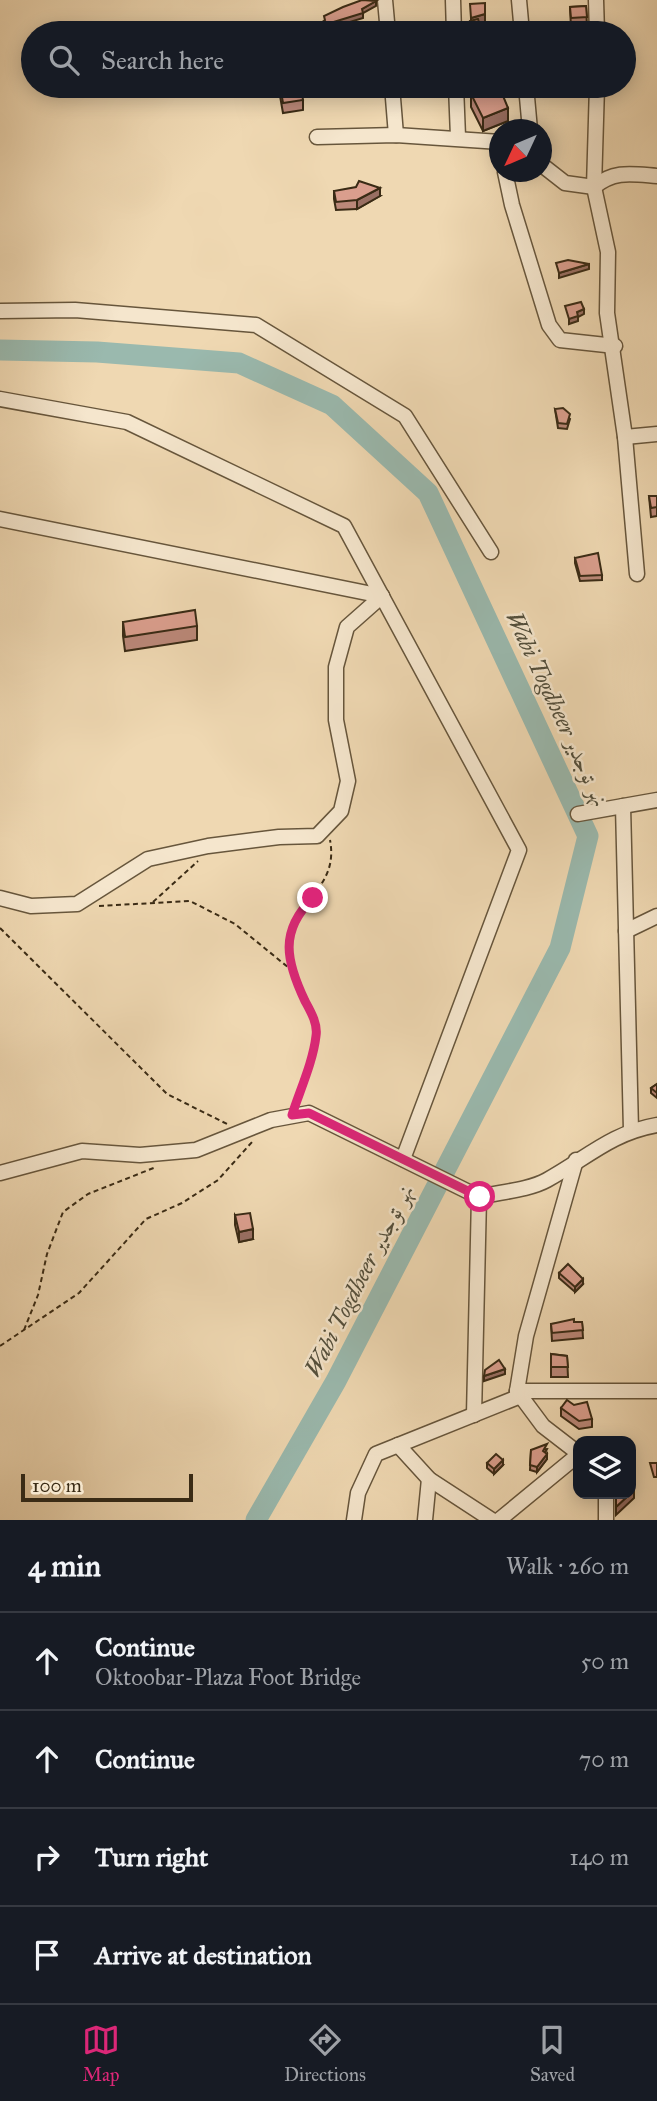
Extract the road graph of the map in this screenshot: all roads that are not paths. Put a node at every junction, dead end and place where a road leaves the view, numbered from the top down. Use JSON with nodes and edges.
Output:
{"nodes":[{"id":1,"x":385,"y":0,"type":"edge"},
{"id":2,"x":453,"y":0,"type":"edge"},
{"id":3,"x":519,"y":0,"type":"edge"},
{"id":4,"x":596,"y":0,"type":"edge"},
{"id":5,"x":387,"y":21,"type":"edge"},
{"id":6,"x":454,"y":21,"type":"edge"},
{"id":7,"x":521,"y":21,"type":"edge"},
{"id":8,"x":597,"y":21,"type":"edge"},
{"id":9,"x":393,"y":98,"type":"edge"},
{"id":10,"x":456,"y":98,"type":"edge"},
{"id":11,"x":527,"y":98,"type":"edge"},
{"id":12,"x":597,"y":98,"type":"edge"},
{"id":13,"x":529,"y":119,"type":"edge"},
{"id":14,"x":397,"y":135,"type":"junction"},
{"id":15,"x":317,"y":137,"type":"dead end"},
{"id":16,"x":458,"y":137,"type":"junction"},
{"id":17,"x":489,"y":142,"type":"edge"},
{"id":18,"x":552,"y":173,"type":"edge"},
{"id":19,"x":657,"y":176,"type":"edge"},
{"id":20,"x":507,"y":182,"type":"edge"},
{"id":21,"x":594,"y":187,"type":"junction"},
{"id":22,"x":0,"y":311,"type":"edge"},
{"id":23,"x":614,"y":346,"type":"junction"},
{"id":24,"x":0,"y":399,"type":"edge"},
{"id":25,"x":657,"y":434,"type":"edge"},
{"id":26,"x":625,"y":437,"type":"junction"},
{"id":27,"x":0,"y":519,"type":"edge"},
{"id":28,"x":491,"y":552,"type":"dead end"},
{"id":29,"x":637,"y":574,"type":"dead end"},
{"id":30,"x":382,"y":596,"type":"junction"},
{"id":31,"x":657,"y":800,"type":"edge"},
{"id":32,"x":623,"y":806,"type":"junction"},
{"id":33,"x":578,"y":814,"type":"dead end"},
{"id":34,"x":0,"y":898,"type":"edge"},
{"id":35,"x":657,"y":916,"type":"edge"},
{"id":36,"x":626,"y":931,"type":"junction"},
{"id":37,"x":657,"y":1125,"type":"edge"},
{"id":38,"x":631,"y":1130,"type":"junction"},
{"id":39,"x":403,"y":1159,"type":"junction"},
{"id":40,"x":576,"y":1160,"type":"junction"},
{"id":41,"x":0,"y":1173,"type":"edge"},
{"id":42,"x":480,"y":1197,"type":"junction"},
{"id":43,"x":657,"y":1391,"type":"edge"},
{"id":44,"x":517,"y":1394,"type":"junction"},
{"id":45,"x":474,"y":1415,"type":"junction"},
{"id":46,"x":398,"y":1445,"type":"junction"},
{"id":47,"x":573,"y":1450,"type":"edge"},
{"id":48,"x":573,"y":1458,"type":"edge"},
{"id":49,"x":429,"y":1479,"type":"junction"},
{"id":50,"x":606,"y":1499,"type":"edge"},
{"id":51,"x":354,"y":1520,"type":"edge"},
{"id":52,"x":425,"y":1520,"type":"edge"},
{"id":53,"x":492,"y":1520,"type":"edge"},
{"id":54,"x":499,"y":1520,"type":"edge"},
{"id":55,"x":606,"y":1520,"type":"edge"}],
"edges":[{"from":1,"to":5,"type":"street"},
{"from":2,"to":6,"type":"street"},
{"from":3,"to":7,"type":"street"},
{"from":4,"to":8,"type":"street"},
{"from":9,"to":14,"type":"street"},
{"from":10,"to":16,"type":"street"},
{"from":11,"to":13,"type":"street"},
{"from":12,"to":21,"type":"street"},
{"from":14,"to":15,"type":"street"},
{"from":14,"to":16,"type":"street"},
{"from":16,"to":17,"type":"street"},
{"from":18,"to":21,"type":"street"},
{"from":19,"to":21,"type":"street"},
{"from":20,"to":23,"type":"street"},
{"from":21,"to":23,"type":"street"},
{"from":22,"to":28,"type":"street"},
{"from":23,"to":26,"type":"street"},
{"from":24,"to":30,"type":"street"},
{"from":25,"to":26,"type":"street"},
{"from":26,"to":29,"type":"street"},
{"from":27,"to":30,"type":"street"},
{"from":30,"to":34,"type":"street"},
{"from":30,"to":39,"type":"street"},
{"from":31,"to":32,"type":"street"},
{"from":32,"to":33,"type":"street"},
{"from":32,"to":36,"type":"street"},
{"from":35,"to":36,"type":"street"},
{"from":36,"to":38,"type":"street"},
{"from":37,"to":38,"type":"street"},
{"from":38,"to":40,"type":"street"},
{"from":39,"to":41,"type":"street"},
{"from":39,"to":42,"type":"street"},
{"from":40,"to":42,"type":"street"},
{"from":40,"to":44,"type":"street"},
{"from":42,"to":45,"type":"street"},
{"from":43,"to":44,"type":"street"},
{"from":44,"to":45,"type":"street"},
{"from":44,"to":47,"type":"street"},
{"from":45,"to":46,"type":"street"},
{"from":46,"to":49,"type":"street"},
{"from":46,"to":51,"type":"street"},
{"from":48,"to":54,"type":"street"},
{"from":49,"to":52,"type":"street"},
{"from":49,"to":53,"type":"street"},
{"from":50,"to":55,"type":"street"}]}
